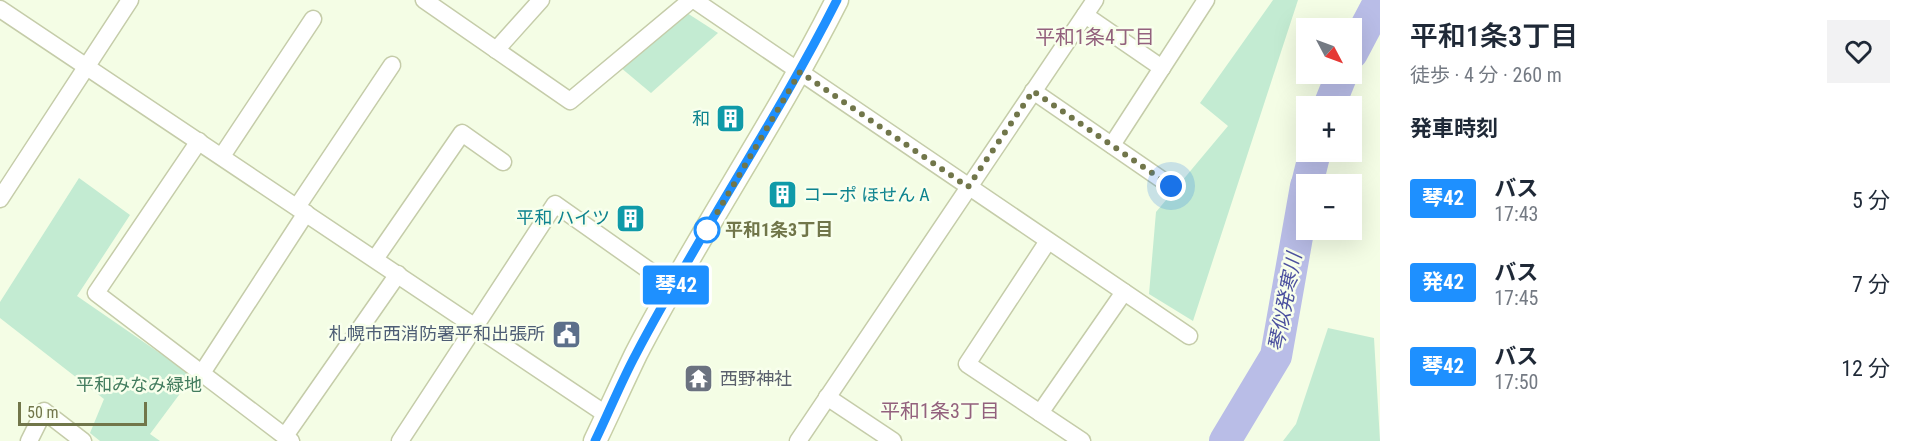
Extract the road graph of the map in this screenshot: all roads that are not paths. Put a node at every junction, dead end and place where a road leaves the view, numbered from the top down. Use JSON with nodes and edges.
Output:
{"nodes":[{"id":1,"x":130,"y":0,"type":"edge"},
{"id":2,"x":424,"y":0,"type":"edge"},
{"id":3,"x":541,"y":0,"type":"edge"},
{"id":4,"x":692,"y":0,"type":"edge"},
{"id":5,"x":837,"y":0,"type":"edge"},
{"id":6,"x":1095,"y":0,"type":"edge"},
{"id":7,"x":1206,"y":0,"type":"edge"},
{"id":8,"x":4,"y":10,"type":"edge"},
{"id":9,"x":1085,"y":15,"type":"junction"},
{"id":10,"x":313,"y":19,"type":"dead end"},
{"id":11,"x":496,"y":50,"type":"junction"},
{"id":12,"x":392,"y":65,"type":"dead end"},
{"id":13,"x":1162,"y":68,"type":"junction"},
{"id":14,"x":87,"y":69,"type":"junction"},
{"id":15,"x":800,"y":72,"type":"junction"},
{"id":16,"x":1033,"y":91,"type":"junction"},
{"id":17,"x":199,"y":141,"type":"junction"},
{"id":18,"x":1112,"y":145,"type":"junction"},
{"id":19,"x":222,"y":156,"type":"junction"},
{"id":20,"x":503,"y":162,"type":"dead end"},
{"id":21,"x":1171,"y":186,"type":"dead end"},
{"id":22,"x":968,"y":187,"type":"junction"},
{"id":23,"x":0,"y":199,"type":"edge"},
{"id":24,"x":302,"y":210,"type":"junction"},
{"id":25,"x":1048,"y":241,"type":"junction"},
{"id":26,"x":375,"y":259,"type":"junction"},
{"id":27,"x":398,"y":274,"type":"junction"},
{"id":28,"x":674,"y":288,"type":"junction"},
{"id":29,"x":1124,"y":292,"type":"junction"},
{"id":30,"x":476,"y":327,"type":"junction"},
{"id":31,"x":1189,"y":336,"type":"dead end"},
{"id":32,"x":202,"y":373,"type":"junction"},
{"id":33,"x":827,"y":397,"type":"junction"},
{"id":34,"x":1040,"y":413,"type":"junction"},
{"id":35,"x":607,"y":415,"type":"junction"},
{"id":36,"x":288,"y":438,"type":"edge"},
{"id":37,"x":29,"y":441,"type":"edge"},
{"id":38,"x":83,"y":441,"type":"edge"},
{"id":39,"x":400,"y":441,"type":"edge"},
{"id":40,"x":595,"y":441,"type":"edge"},
{"id":41,"x":798,"y":441,"type":"edge"},
{"id":42,"x":893,"y":441,"type":"edge"},
{"id":43,"x":1082,"y":441,"type":"edge"}],
"edges":[{"from":1,"to":14,"type":"street"},
{"from":2,"to":11,"type":"street"},
{"from":3,"to":11,"type":"street"},
{"from":4,"to":11,"type":"street"},
{"from":4,"to":15,"type":"street"},
{"from":5,"to":15,"type":"street"},
{"from":6,"to":9,"type":"street"},
{"from":7,"to":13,"type":"street"},
{"from":8,"to":14,"type":"street"},
{"from":9,"to":13,"type":"street"},
{"from":9,"to":16,"type":"street"},
{"from":10,"to":19,"type":"street"},
{"from":12,"to":24,"type":"street"},
{"from":13,"to":18,"type":"street"},
{"from":14,"to":17,"type":"street"},
{"from":14,"to":23,"type":"street"},
{"from":15,"to":22,"type":"street"},
{"from":15,"to":28,"type":"street"},
{"from":16,"to":18,"type":"street"},
{"from":16,"to":22,"type":"street"},
{"from":17,"to":19,"type":"street"},
{"from":17,"to":32,"type":"street"},
{"from":18,"to":21,"type":"street"},
{"from":19,"to":24,"type":"street"},
{"from":20,"to":26,"type":"street"},
{"from":22,"to":25,"type":"street"},
{"from":22,"to":33,"type":"street"},
{"from":24,"to":26,"type":"street"},
{"from":24,"to":32,"type":"street"},
{"from":25,"to":29,"type":"street"},
{"from":25,"to":34,"type":"street"},
{"from":26,"to":27,"type":"street"},
{"from":27,"to":30,"type":"street"},
{"from":27,"to":36,"type":"street"},
{"from":28,"to":30,"type":"street"},
{"from":28,"to":35,"type":"street"},
{"from":29,"to":31,"type":"street"},
{"from":29,"to":34,"type":"street"},
{"from":30,"to":35,"type":"street"},
{"from":30,"to":39,"type":"street"},
{"from":32,"to":36,"type":"street"},
{"from":33,"to":41,"type":"street"},
{"from":33,"to":42,"type":"street"},
{"from":34,"to":43,"type":"street"},
{"from":35,"to":40,"type":"street"},
{"from":37,"to":38,"type":"street"}]}
